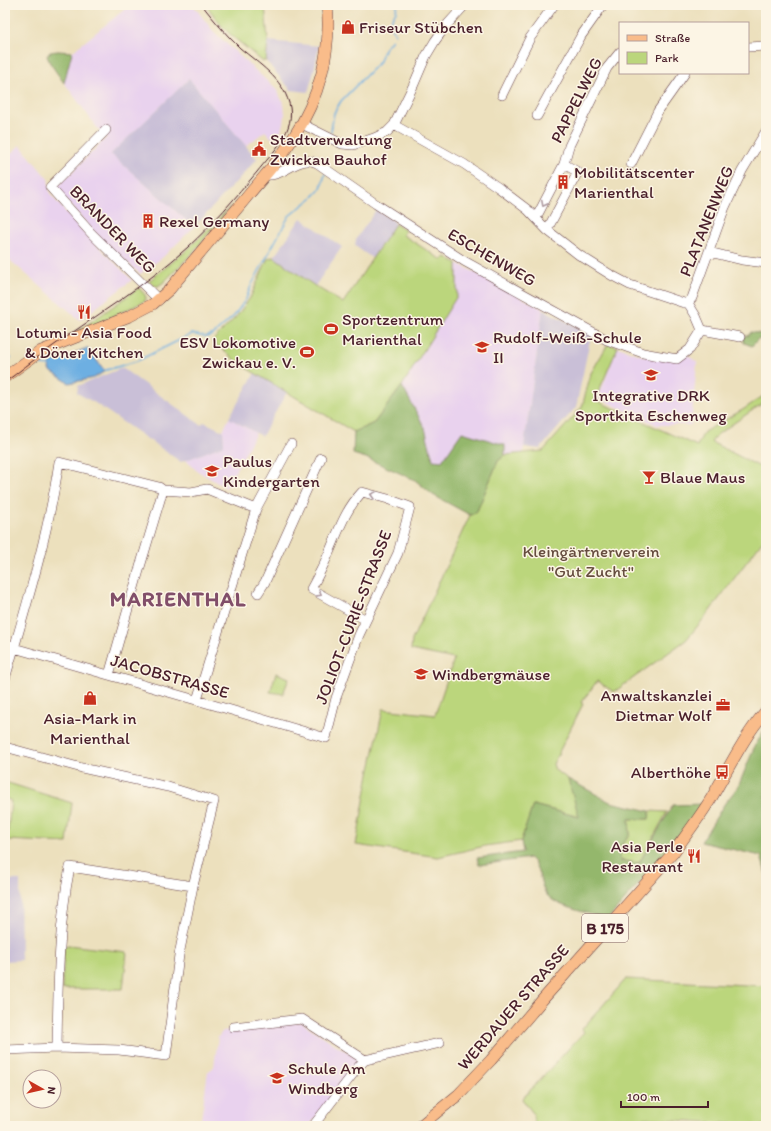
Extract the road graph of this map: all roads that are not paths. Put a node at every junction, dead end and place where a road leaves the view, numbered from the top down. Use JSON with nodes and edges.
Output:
{"nodes":[{"id":1,"x":327,"y":5,"type":"edge"},
{"id":2,"x":465,"y":5,"type":"edge"},
{"id":3,"x":554,"y":5,"type":"edge"},
{"id":4,"x":603,"y":5,"type":"edge"},
{"id":5,"x":766,"y":46,"type":"edge"},
{"id":6,"x":749,"y":47,"type":"edge"},
{"id":7,"x":619,"y":53,"type":"edge"},
{"id":8,"x":684,"y":74,"type":"edge"},
{"id":9,"x":502,"y":95,"type":"dead end"},
{"id":10,"x":537,"y":116,"type":"dead end"},
{"id":11,"x":302,"y":124,"type":"junction"},
{"id":12,"x":394,"y":125,"type":"junction"},
{"id":13,"x":106,"y":130,"type":"dead end"},
{"id":14,"x":766,"y":131,"type":"edge"},
{"id":15,"x":564,"y":164,"type":"junction"},
{"id":16,"x":631,"y":164,"type":"dead end"},
{"id":17,"x":266,"y":176,"type":"junction"},
{"id":18,"x":536,"y":218,"type":"junction"},
{"id":19,"x":548,"y":230,"type":"junction"},
{"id":20,"x":709,"y":252,"type":"junction"},
{"id":21,"x":766,"y":263,"type":"edge"},
{"id":22,"x":159,"y":300,"type":"junction"},
{"id":23,"x":688,"y":303,"type":"junction"},
{"id":24,"x":117,"y":322,"type":"junction"},
{"id":25,"x":702,"y":330,"type":"junction"},
{"id":26,"x":740,"y":337,"type":"dead end"},
{"id":27,"x":5,"y":377,"type":"edge"},
{"id":28,"x":5,"y":384,"type":"edge"},
{"id":29,"x":290,"y":444,"type":"dead end"},
{"id":30,"x":321,"y":458,"type":"dead end"},
{"id":31,"x":163,"y":490,"type":"junction"},
{"id":32,"x":256,"y":509,"type":"junction"},
{"id":33,"x":258,"y":593,"type":"dead end"},
{"id":34,"x":366,"y":620,"type":"junction"},
{"id":35,"x":5,"y":643,"type":"edge"},
{"id":36,"x":14,"y":648,"type":"junction"},
{"id":37,"x":109,"y":675,"type":"junction"},
{"id":38,"x":5,"y":679,"type":"edge"},
{"id":39,"x":197,"y":700,"type":"junction"},
{"id":40,"x":766,"y":710,"type":"edge"},
{"id":41,"x":326,"y":738,"type":"joint"},
{"id":42,"x":5,"y":747,"type":"edge"},
{"id":43,"x":193,"y":886,"type":"junction"},
{"id":44,"x":233,"y":1027,"type":"dead end"},
{"id":45,"x":440,"y":1043,"type":"dead end"},
{"id":46,"x":57,"y":1048,"type":"junction"},
{"id":47,"x":5,"y":1050,"type":"edge"},
{"id":48,"x":365,"y":1060,"type":"junction"},
{"id":49,"x":313,"y":1126,"type":"edge"},
{"id":50,"x":420,"y":1126,"type":"edge"}],
"edges":[{"from":1,"to":11,"type":"main road"},
{"from":2,"to":12,"type":"street"},
{"from":3,"to":9,"type":"street"},
{"from":4,"to":10,"type":"street"},
{"from":5,"to":6,"type":"street"},
{"from":7,"to":15,"type":"street","name":"PAPPELWEG"},
{"from":8,"to":16,"type":"street"},
{"from":11,"to":12,"type":"street"},
{"from":11,"to":17,"type":"main road"},
{"from":12,"to":18,"type":"street"},
{"from":13,"to":22,"type":"street","name":"BRANDER WEG"},
{"from":14,"to":20,"type":"street","name":"PLATANENWEG"},
{"from":15,"to":18,"type":"street","name":"PAPPELWEG","one_way":true},
{"from":15,"to":19,"type":"street","name":"PAPPELWEG"},
{"from":17,"to":22,"type":"main road"},
{"from":17,"to":25,"type":"street","name":"ESCHENWEG"},
{"from":18,"to":19,"type":"street"},
{"from":19,"to":23,"type":"street"},
{"from":20,"to":21,"type":"street"},
{"from":20,"to":23,"type":"street","name":"PLATANENWEG"},
{"from":22,"to":24,"type":"main road"},
{"from":23,"to":25,"type":"street"},
{"from":24,"to":27,"type":"main road"},
{"from":24,"to":28,"type":"main road"},
{"from":25,"to":26,"type":"street"},
{"from":29,"to":32,"type":"street"},
{"from":30,"to":33,"type":"street"},
{"from":31,"to":32,"type":"street"},
{"from":31,"to":36,"type":"street"},
{"from":31,"to":37,"type":"street"},
{"from":32,"to":39,"type":"street"},
{"from":34,"to":34,"type":"street","name":"JOLIOT-CURIE-STRASSE","one_way":true},
{"from":34,"to":41,"type":"street","name":"JOLIOT-CURIE-STRASSE"},
{"from":35,"to":36,"type":"street","name":"JACOBSTRASSE"},
{"from":36,"to":37,"type":"street","name":"JACOBSTRASSE"},
{"from":36,"to":38,"type":"street"},
{"from":37,"to":39,"type":"street","name":"JACOBSTRASSE"},
{"from":39,"to":41,"type":"street","name":"JACOBSTRASSE"},
{"from":40,"to":50,"type":"main road","name":"WERDAUER STRASSE","number":"B 175"},
{"from":42,"to":43,"type":"street"},
{"from":43,"to":46,"type":"street"},
{"from":43,"to":46,"type":"street"},
{"from":44,"to":48,"type":"street"},
{"from":45,"to":48,"type":"street"},
{"from":46,"to":47,"type":"street"},
{"from":48,"to":49,"type":"street"}]}
